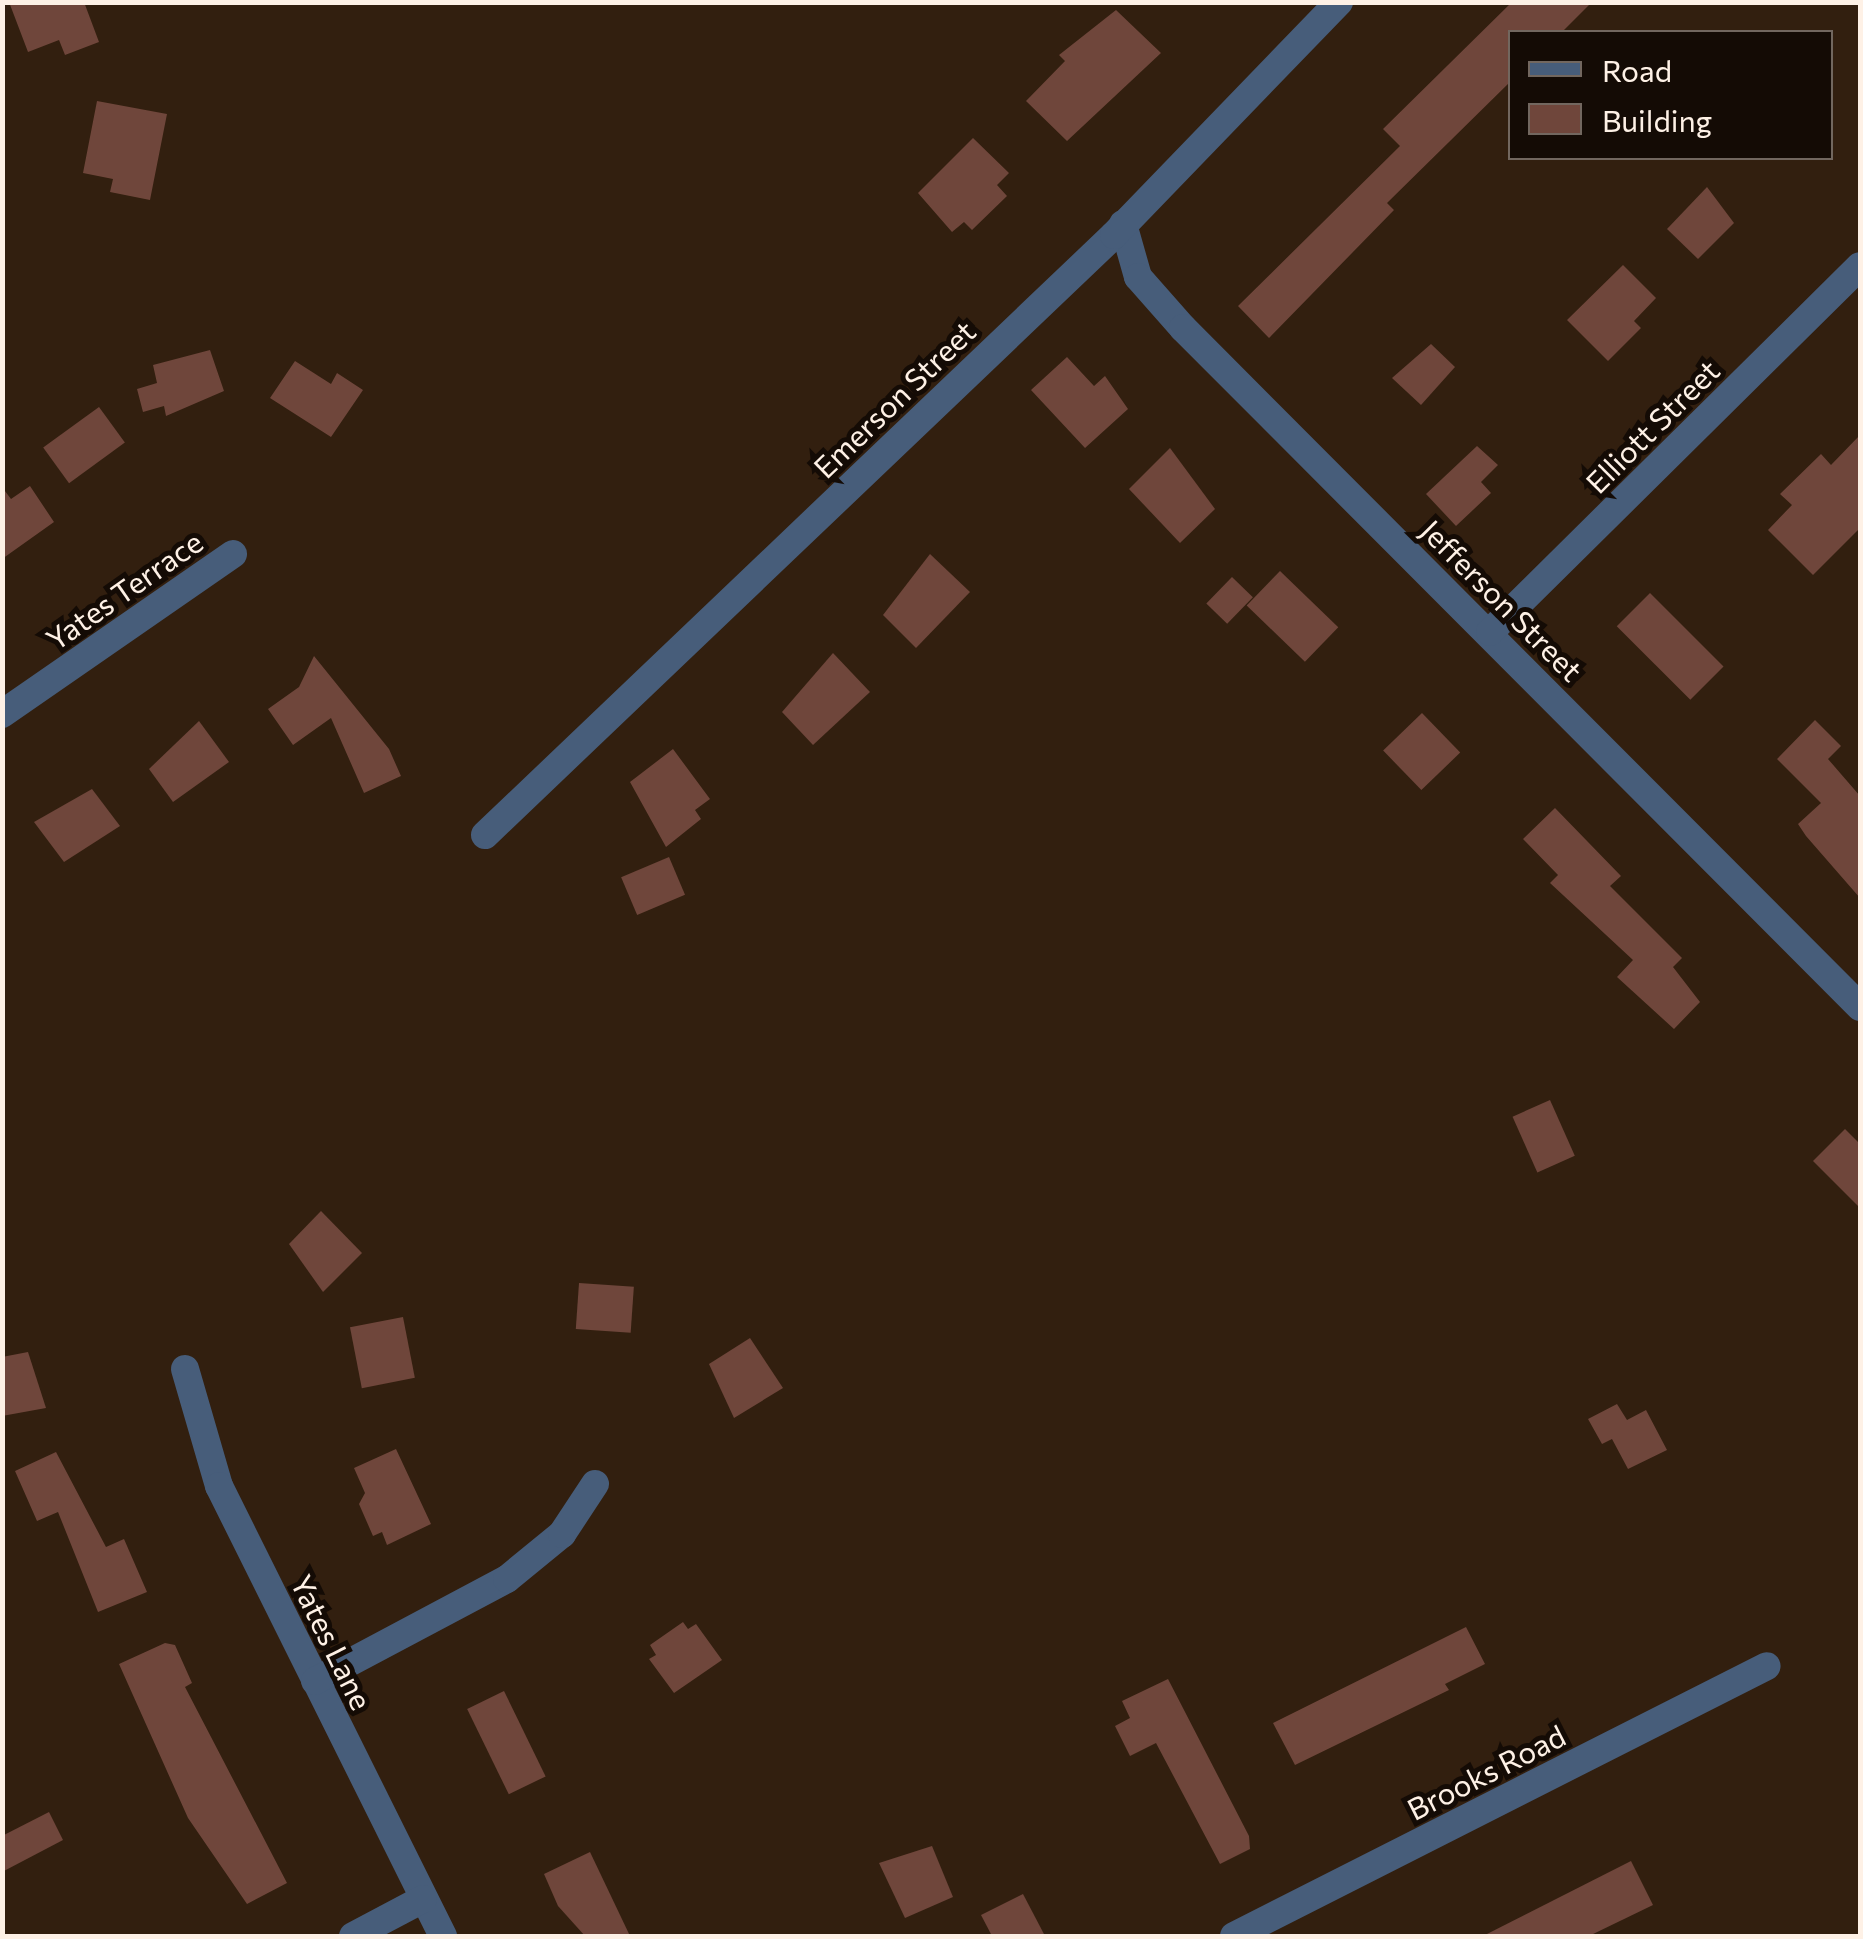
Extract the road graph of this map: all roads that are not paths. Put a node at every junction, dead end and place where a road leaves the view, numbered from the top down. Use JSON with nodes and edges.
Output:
{"nodes":[{"id":1,"x":1339,"y":2,"type":"edge"},
{"id":2,"x":1124,"y":224,"type":"junction"},
{"id":3,"x":1860,"y":266,"type":"edge"},
{"id":4,"x":232,"y":554,"type":"dead end"},
{"id":5,"x":1490,"y":632,"type":"junction"},
{"id":6,"x":2,"y":714,"type":"edge"},
{"id":7,"x":485,"y":834,"type":"dead end"},
{"id":8,"x":1860,"y":1006,"type":"edge"},
{"id":9,"x":185,"y":1369,"type":"dead end"},
{"id":10,"x":594,"y":1484,"type":"dead end"},
{"id":11,"x":1767,"y":1666,"type":"dead end"},
{"id":12,"x":315,"y":1681,"type":"junction"},
{"id":13,"x":423,"y":1898,"type":"junction"},
{"id":14,"x":353,"y":1936,"type":"edge"},
{"id":15,"x":443,"y":1936,"type":"edge"},
{"id":16,"x":1234,"y":1936,"type":"edge"}],
"edges":[{"from":1,"to":2,"type":"street","name":"Emerson Street"},
{"from":2,"to":5,"type":"street","name":"Jefferson Street"},
{"from":2,"to":7,"type":"street","name":"Emerson Street"},
{"from":3,"to":5,"type":"street","name":"Elliott Street"},
{"from":4,"to":6,"type":"street","name":"Yates Terrace"},
{"from":5,"to":8,"type":"street","name":"Jefferson Street"},
{"from":9,"to":12,"type":"street","name":"Yates Lane"},
{"from":10,"to":12,"type":"street"},
{"from":11,"to":16,"type":"street","name":"Brooks Road"},
{"from":12,"to":13,"type":"street","name":"Yates Lane"},
{"from":13,"to":14,"type":"street"},
{"from":13,"to":15,"type":"street","name":"Yates Lane"}]}
